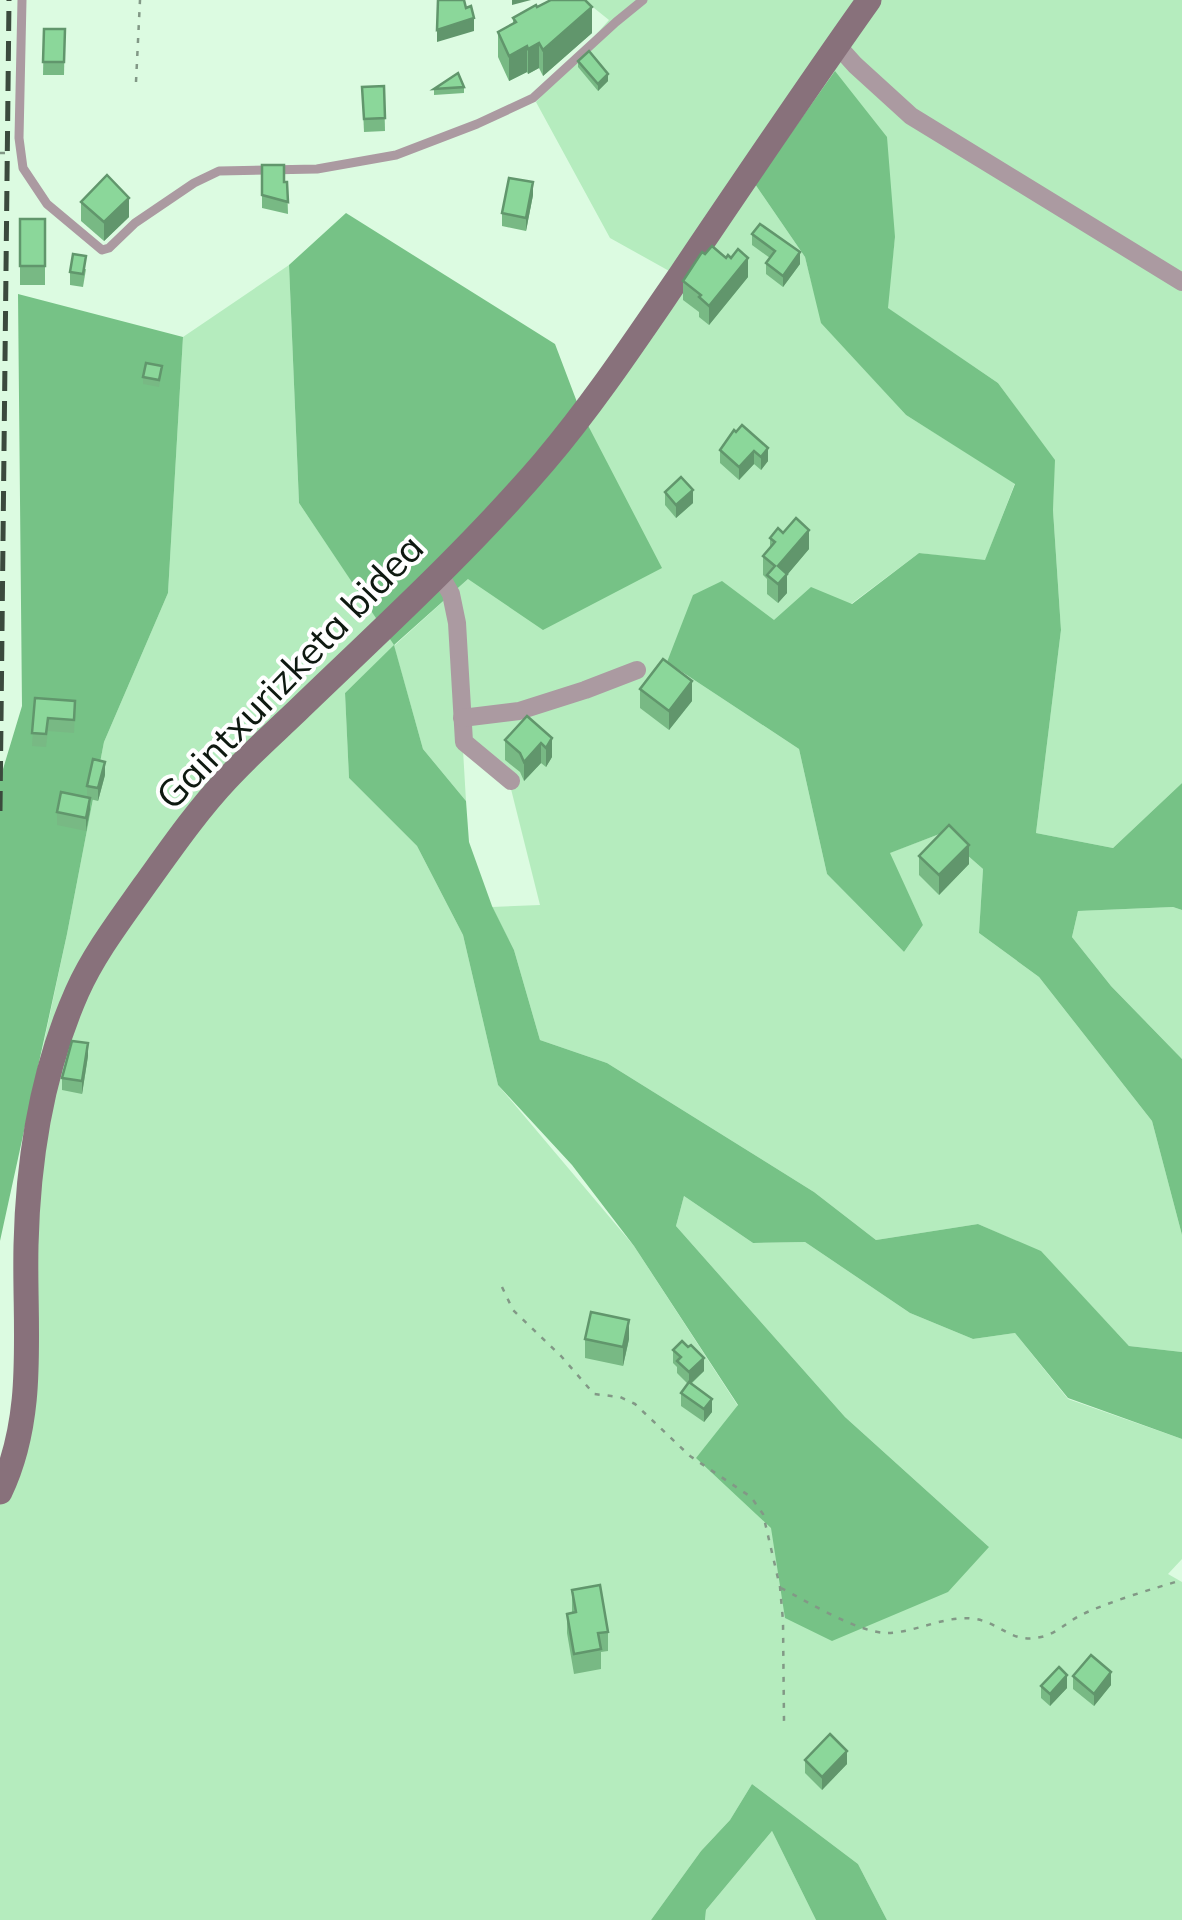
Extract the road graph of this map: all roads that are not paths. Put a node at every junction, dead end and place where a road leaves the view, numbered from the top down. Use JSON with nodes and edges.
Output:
{"nodes":[{"id":1,"x":22,"y":0,"type":"edge"},
{"id":2,"x":642,"y":0,"type":"edge"},
{"id":3,"x":869,"y":0,"type":"edge"},
{"id":4,"x":836,"y":46,"type":"junction"},
{"id":5,"x":1182,"y":282,"type":"edge"},
{"id":6,"x":439,"y":573,"type":"junction"},
{"id":7,"x":637,"y":670,"type":"dead end"},
{"id":8,"x":462,"y":718,"type":"junction"},
{"id":9,"x":511,"y":781,"type":"dead end"},
{"id":10,"x":0,"y":1492,"type":"edge"}],
"edges":[{"from":1,"to":2,"type":"lane"},
{"from":3,"to":4,"type":"main road","name":"Gaintxurizketa bidea"},
{"from":4,"to":5,"type":"street"},
{"from":4,"to":6,"type":"main road","name":"Gaintxurizketa bidea"},
{"from":6,"to":8,"type":"street"},
{"from":6,"to":10,"type":"main road","name":"Gaintxurizketa bidea"},
{"from":7,"to":8,"type":"street"},
{"from":8,"to":9,"type":"street"}]}
